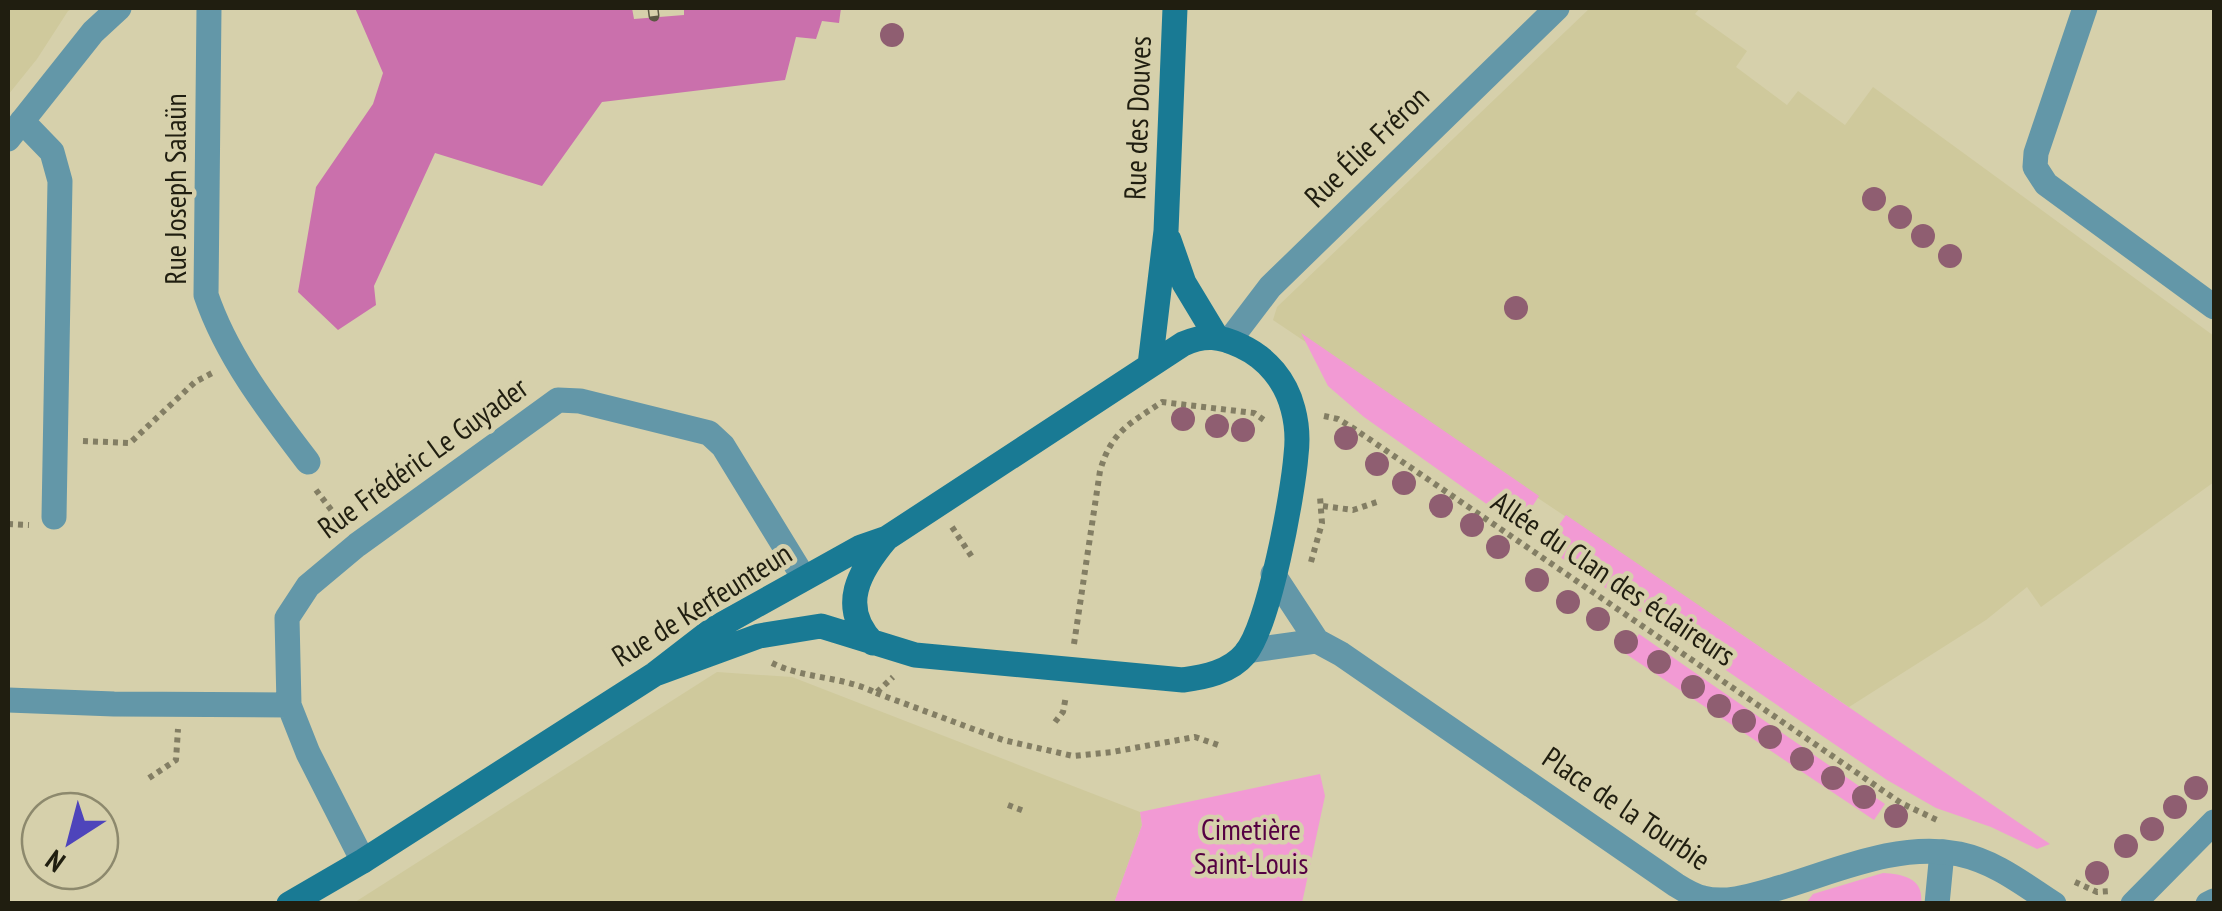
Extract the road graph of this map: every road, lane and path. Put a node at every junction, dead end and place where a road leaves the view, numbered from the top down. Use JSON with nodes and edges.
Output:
{"nodes":[{"id":1,"x":119,"y":8,"type":"edge"},
{"id":2,"x":209,"y":8,"type":"edge"},
{"id":3,"x":1174,"y":8,"type":"edge"},
{"id":4,"x":1557,"y":8,"type":"edge"},
{"id":5,"x":2085,"y":8,"type":"edge"},
{"id":6,"x":15,"y":130,"type":"edge"},
{"id":7,"x":1166,"y":231,"type":"junction"},
{"id":8,"x":2214,"y":307,"type":"edge"},
{"id":9,"x":1223,"y":338,"type":"junction"},
{"id":10,"x":237,"y":358,"type":"junction"},
{"id":11,"x":1150,"y":365,"type":"junction"},
{"id":12,"x":1243,"y":411,"type":"dead end"},
{"id":13,"x":1353,"y":428,"type":"junction"},
{"id":14,"x":1297,"y":431,"type":"junction"},
{"id":15,"x":56,"y":440,"type":"junction"},
{"id":16,"x":1342,"y":446,"type":"dead end"},
{"id":17,"x":310,"y":473,"type":"joint"},
{"id":18,"x":1324,"y":485,"type":"dead end"},
{"id":19,"x":1376,"y":502,"type":"dead end"},
{"id":20,"x":1323,"y":506,"type":"junction"},
{"id":21,"x":54,"y":516,"type":"dead end"},
{"id":22,"x":887,"y":538,"type":"junction"},
{"id":23,"x":962,"y":540,"type":"dead end"},
{"id":24,"x":357,"y":545,"type":"junction"},
{"id":25,"x":974,"y":560,"type":"dead end"},
{"id":26,"x":1273,"y":574,"type":"junction"},
{"id":27,"x":1304,"y":576,"type":"dead end"},
{"id":28,"x":804,"y":578,"type":"junction"},
{"id":29,"x":745,"y":641,"type":"junction"},
{"id":30,"x":1317,"y":641,"type":"junction"},
{"id":31,"x":873,"y":643,"type":"junction"},
{"id":32,"x":1248,"y":652,"type":"junction"},
{"id":33,"x":915,"y":655,"type":"junction"},
{"id":34,"x":1071,"y":670,"type":"junction"},
{"id":35,"x":655,"y":674,"type":"junction"},
{"id":36,"x":876,"y":693,"type":"junction"},
{"id":37,"x":8,"y":700,"type":"edge"},
{"id":38,"x":180,"y":704,"type":"junction"},
{"id":39,"x":289,"y":705,"type":"junction"},
{"id":40,"x":1220,"y":746,"type":"dead end"},
{"id":41,"x":149,"y":778,"type":"dead end"},
{"id":42,"x":1902,"y":803,"type":"dead end"},
{"id":43,"x":1008,"y":805,"type":"dead end"},
{"id":44,"x":1024,"y":812,"type":"dead end"},
{"id":45,"x":2214,"y":822,"type":"edge"},
{"id":46,"x":1942,"y":852,"type":"junction"},
{"id":47,"x":363,"y":861,"type":"junction"},
{"id":48,"x":2214,"y":900,"type":"edge"},
{"id":49,"x":2045,"y":901,"type":"edge"},
{"id":50,"x":289,"y":904,"type":"edge"},
{"id":51,"x":1936,"y":904,"type":"edge"},
{"id":52,"x":2133,"y":904,"type":"edge"},
{"id":53,"x":2208,"y":904,"type":"edge"}],
"edges":[{"from":1,"to":6,"type":"street"},
{"from":2,"to":10,"type":"street","name":"Rue Joseph Salaün"},
{"from":3,"to":7,"type":"main road","name":"Rue des Douves"},
{"from":4,"to":9,"type":"street","name":"Rue Élie Fréron"},
{"from":5,"to":8,"type":"street"},
{"from":6,"to":15,"type":"street"},
{"from":7,"to":9,"type":"main road","name":"Rue des Douves"},
{"from":7,"to":11,"type":"main road","name":"Rue des Douves"},
{"from":9,"to":11,"type":"main road"},
{"from":9,"to":14,"type":"main road"},
{"from":10,"to":15,"type":"path"},
{"from":10,"to":17,"type":"street","name":"Rue Joseph Salaün"},
{"from":11,"to":22,"type":"main road","name":"Rue de Kerfeunteun"},
{"from":12,"to":34,"type":"path"},
{"from":13,"to":14,"type":"path","name":"Allée du Clan des éclaireurs"},
{"from":13,"to":16,"type":"path"},
{"from":13,"to":42,"type":"path","name":"Allée du Clan des éclaireurs"},
{"from":14,"to":26,"type":"main road"},
{"from":15,"to":21,"type":"street"},
{"from":17,"to":24,"type":"path"},
{"from":18,"to":20,"type":"path"},
{"from":19,"to":20,"type":"path"},
{"from":20,"to":27,"type":"path"},
{"from":22,"to":28,"type":"main road","name":"Rue de Kerfeunteun"},
{"from":22,"to":31,"type":"main road"},
{"from":23,"to":25,"type":"path"},
{"from":24,"to":28,"type":"street","name":"Rue Frédéric Le Guyader"},
{"from":24,"to":39,"type":"street","name":"Rue Frédéric Le Guyader"},
{"from":26,"to":30,"type":"street","name":"Place de la Tourbie"},
{"from":26,"to":32,"type":"main road"},
{"from":28,"to":35,"type":"main road","name":"Rue de Kerfeunteun"},
{"from":29,"to":31,"type":"main road"},
{"from":29,"to":35,"type":"main road"},
{"from":29,"to":36,"type":"path"},
{"from":30,"to":32,"type":"street"},
{"from":30,"to":46,"type":"street","name":"Place de la Tourbie"},
{"from":31,"to":33,"type":"main road"},
{"from":32,"to":34,"type":"main road"},
{"from":33,"to":34,"type":"main road"},
{"from":33,"to":36,"type":"path"},
{"from":35,"to":47,"type":"main road","name":"Rue de Kerfeunteun"},
{"from":36,"to":40,"type":"path"},
{"from":37,"to":38,"type":"street"},
{"from":38,"to":39,"type":"street"},
{"from":38,"to":41,"type":"path"},
{"from":39,"to":47,"type":"street"},
{"from":43,"to":44,"type":"path"},
{"from":45,"to":52,"type":"street"},
{"from":46,"to":49,"type":"street","name":"Place de la Tourbie"},
{"from":46,"to":51,"type":"street"},
{"from":47,"to":50,"type":"main road","name":"Rue de Kerfeunteun"},
{"from":48,"to":53,"type":"street"}]}
